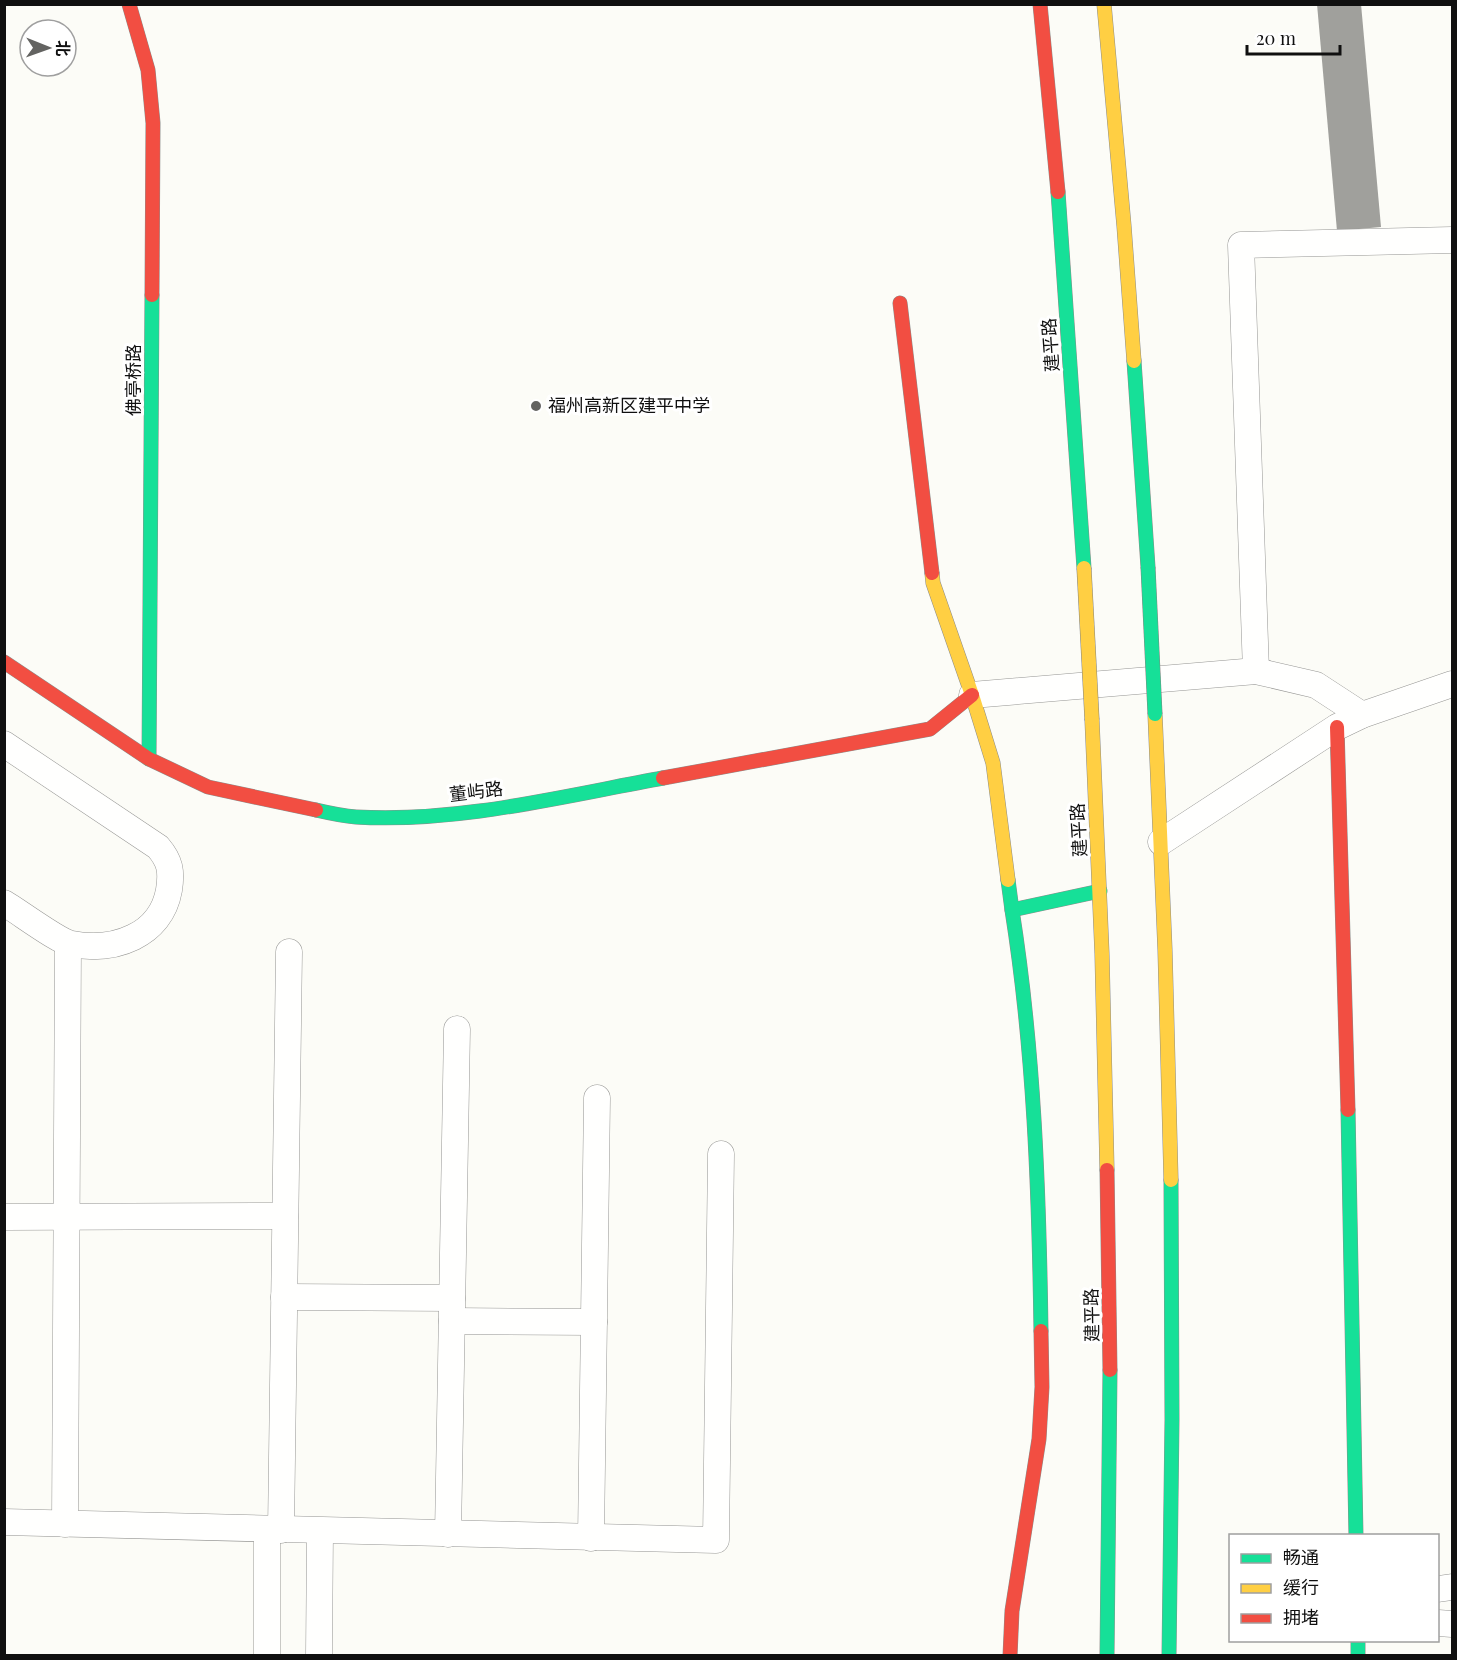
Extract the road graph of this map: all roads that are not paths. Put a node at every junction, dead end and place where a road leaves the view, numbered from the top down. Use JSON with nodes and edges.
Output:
{"nodes":[{"id":1,"x":129,"y":4,"type":"edge"},
{"id":2,"x":1040,"y":4,"type":"edge"},
{"id":3,"x":1104,"y":4,"type":"edge"},
{"id":4,"x":1452,"y":240,"type":"edge"},
{"id":5,"x":900,"y":303,"type":"dead end"},
{"id":6,"x":4,"y":662,"type":"edge"},
{"id":7,"x":1256,"y":671,"type":"junction"},
{"id":8,"x":1452,"y":684,"type":"edge"},
{"id":9,"x":972,"y":695,"type":"junction"},
{"id":10,"x":1362,"y":715,"type":"junction"},
{"id":11,"x":1337,"y":727,"type":"junction"},
{"id":12,"x":4,"y":744,"type":"edge"},
{"id":13,"x":149,"y":759,"type":"junction"},
{"id":14,"x":1161,"y":842,"type":"junction"},
{"id":15,"x":1100,"y":891,"type":"junction"},
{"id":16,"x":4,"y":903,"type":"edge"},
{"id":17,"x":1012,"y":910,"type":"junction"},
{"id":18,"x":69,"y":944,"type":"junction"},
{"id":19,"x":289,"y":952,"type":"dead end"},
{"id":20,"x":457,"y":1029,"type":"dead end"},
{"id":21,"x":597,"y":1098,"type":"dead end"},
{"id":22,"x":721,"y":1154,"type":"dead end"},
{"id":23,"x":285,"y":1216,"type":"junction"},
{"id":24,"x":4,"y":1217,"type":"edge"},
{"id":25,"x":67,"y":1217,"type":"junction"},
{"id":26,"x":284,"y":1297,"type":"junction"},
{"id":27,"x":452,"y":1310,"type":"junction"},
{"id":28,"x":594,"y":1322,"type":"junction"},
{"id":29,"x":4,"y":1522,"type":"edge"},
{"id":30,"x":64,"y":1524,"type":"junction"},
{"id":31,"x":274,"y":1530,"type":"junction"},
{"id":32,"x":320,"y":1532,"type":"junction"},
{"id":33,"x":448,"y":1534,"type":"junction"},
{"id":34,"x":1356,"y":1534,"type":"edge"},
{"id":35,"x":591,"y":1538,"type":"junction"},
{"id":36,"x":267,"y":1656,"type":"edge"},
{"id":37,"x":319,"y":1656,"type":"edge"},
{"id":38,"x":1010,"y":1656,"type":"edge"},
{"id":39,"x":1107,"y":1656,"type":"edge"},
{"id":40,"x":1169,"y":1656,"type":"edge"}],
"edges":[{"from":1,"to":13,"type":"main road","name":"佛亭桥路"},
{"from":2,"to":15,"type":"main road","name":"建平路","bridge":true},
{"from":3,"to":14,"type":"main road","bridge":true},
{"from":4,"to":7,"type":"street"},
{"from":5,"to":9,"type":"main road"},
{"from":6,"to":13,"type":"main road","name":"董屿路"},
{"from":7,"to":9,"type":"street"},
{"from":7,"to":10,"type":"street"},
{"from":8,"to":10,"type":"street"},
{"from":9,"to":13,"type":"main road","name":"董屿路"},
{"from":9,"to":17,"type":"main road"},
{"from":10,"to":11,"type":"street"},
{"from":11,"to":14,"type":"street"},
{"from":11,"to":34,"type":"main road"},
{"from":12,"to":18,"type":"street"},
{"from":14,"to":40,"type":"main road"},
{"from":15,"to":17,"type":"main road"},
{"from":15,"to":39,"type":"main road","name":"建平路"},
{"from":16,"to":18,"type":"street"},
{"from":17,"to":38,"type":"main road"},
{"from":18,"to":25,"type":"street"},
{"from":19,"to":23,"type":"street"},
{"from":20,"to":27,"type":"street"},
{"from":21,"to":28,"type":"street"},
{"from":22,"to":35,"type":"street"},
{"from":23,"to":25,"type":"street"},
{"from":23,"to":26,"type":"street"},
{"from":24,"to":25,"type":"street"},
{"from":25,"to":30,"type":"street"},
{"from":26,"to":27,"type":"street"},
{"from":26,"to":31,"type":"street"},
{"from":27,"to":28,"type":"street"},
{"from":27,"to":33,"type":"street"},
{"from":28,"to":35,"type":"street"},
{"from":29,"to":30,"type":"street"},
{"from":30,"to":31,"type":"street"},
{"from":31,"to":32,"type":"street"},
{"from":31,"to":36,"type":"street"},
{"from":32,"to":33,"type":"street"},
{"from":32,"to":37,"type":"street"},
{"from":33,"to":35,"type":"street"}]}
